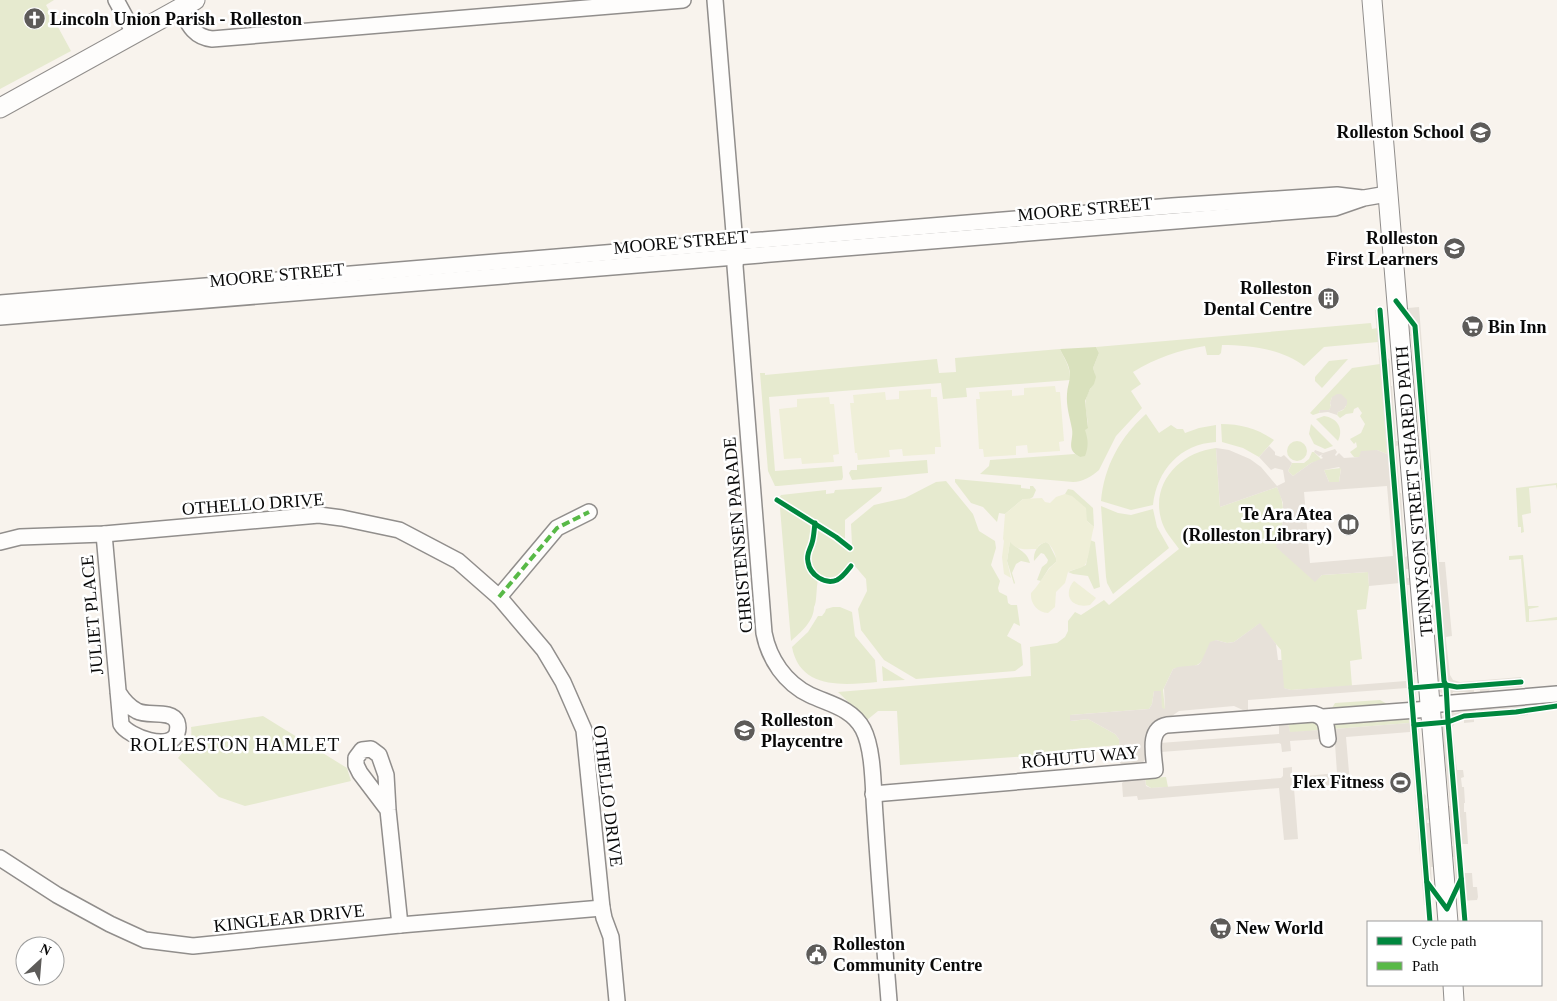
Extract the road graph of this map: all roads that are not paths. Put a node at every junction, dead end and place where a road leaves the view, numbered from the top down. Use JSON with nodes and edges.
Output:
{"nodes":[{"id":1,"x":116,"y":0,"type":"edge"},
{"id":2,"x":684,"y":0,"type":"edge"},
{"id":3,"x":715,"y":0,"type":"edge"},
{"id":4,"x":1372,"y":0,"type":"edge"},
{"id":5,"x":188,"y":4,"type":"edge"},
{"id":6,"x":134,"y":33,"type":"junction"},
{"id":7,"x":0,"y":108,"type":"edge"},
{"id":8,"x":1387,"y":194,"type":"junction"},
{"id":9,"x":736,"y":250,"type":"junction"},
{"id":10,"x":0,"y":303,"type":"edge"},
{"id":11,"x":0,"y":317,"type":"edge"},
{"id":12,"x":589,"y":512,"type":"dead end"},
{"id":13,"x":104,"y":534,"type":"junction"},
{"id":14,"x":0,"y":542,"type":"edge"},
{"id":15,"x":499,"y":597,"type":"junction"},
{"id":16,"x":118,"y":692,"type":"dead end"},
{"id":17,"x":1557,"y":694,"type":"edge"},
{"id":18,"x":1430,"y":707,"type":"junction"},
{"id":19,"x":1322,"y":716,"type":"junction"},
{"id":20,"x":1328,"y":738,"type":"dead end"},
{"id":21,"x":873,"y":794,"type":"junction"},
{"id":22,"x":388,"y":810,"type":"dead end"},
{"id":23,"x":0,"y":858,"type":"edge"},
{"id":24,"x":603,"y":913,"type":"junction"},
{"id":25,"x":1448,"y":921,"type":"edge"},
{"id":26,"x":400,"y":925,"type":"junction"},
{"id":27,"x":1453,"y":986,"type":"edge"},
{"id":28,"x":606,"y":1001,"type":"edge"},
{"id":29,"x":617,"y":1001,"type":"edge"},
{"id":30,"x":889,"y":1001,"type":"edge"},
{"id":31,"x":1454,"y":1001,"type":"edge"}],
"edges":[{"from":1,"to":6,"type":"street"},
{"from":2,"to":5,"type":"street"},
{"from":3,"to":9,"type":"street","name":"CHRISTENSEN PARADE"},
{"from":4,"to":8,"type":"street"},
{"from":5,"to":6,"type":"street"},
{"from":6,"to":7,"type":"street"},
{"from":8,"to":9,"type":"street","name":"MOORE STREET"},
{"from":8,"to":18,"type":"street"},
{"from":9,"to":10,"type":"street","name":"MOORE STREET"},
{"from":9,"to":11,"type":"street","name":"MOORE STREET"},
{"from":9,"to":21,"type":"street","name":"CHRISTENSEN PARADE"},
{"from":12,"to":15,"type":"street"},
{"from":13,"to":14,"type":"street","name":"OTHELLO DRIVE"},
{"from":13,"to":15,"type":"street","name":"OTHELLO DRIVE"},
{"from":13,"to":16,"type":"street","name":"JULIET PLACE"},
{"from":15,"to":24,"type":"street","name":"OTHELLO DRIVE"},
{"from":17,"to":18,"type":"street","name":"RŌHUTU WAY"},
{"from":18,"to":19,"type":"street","name":"RŌHUTU WAY"},
{"from":18,"to":25,"type":"street"},
{"from":19,"to":20,"type":"street"},
{"from":19,"to":21,"type":"street","name":"RŌHUTU WAY"},
{"from":21,"to":30,"type":"street","name":"CHRISTENSEN PARADE"},
{"from":22,"to":26,"type":"street"},
{"from":23,"to":26,"type":"street","name":"KINGLEAR DRIVE"},
{"from":24,"to":26,"type":"street","name":"KINGLEAR DRIVE"},
{"from":24,"to":28,"type":"street","name":"OTHELLO DRIVE"},
{"from":24,"to":29,"type":"street","name":"OTHELLO DRIVE"},
{"from":27,"to":31,"type":"street"}]}
